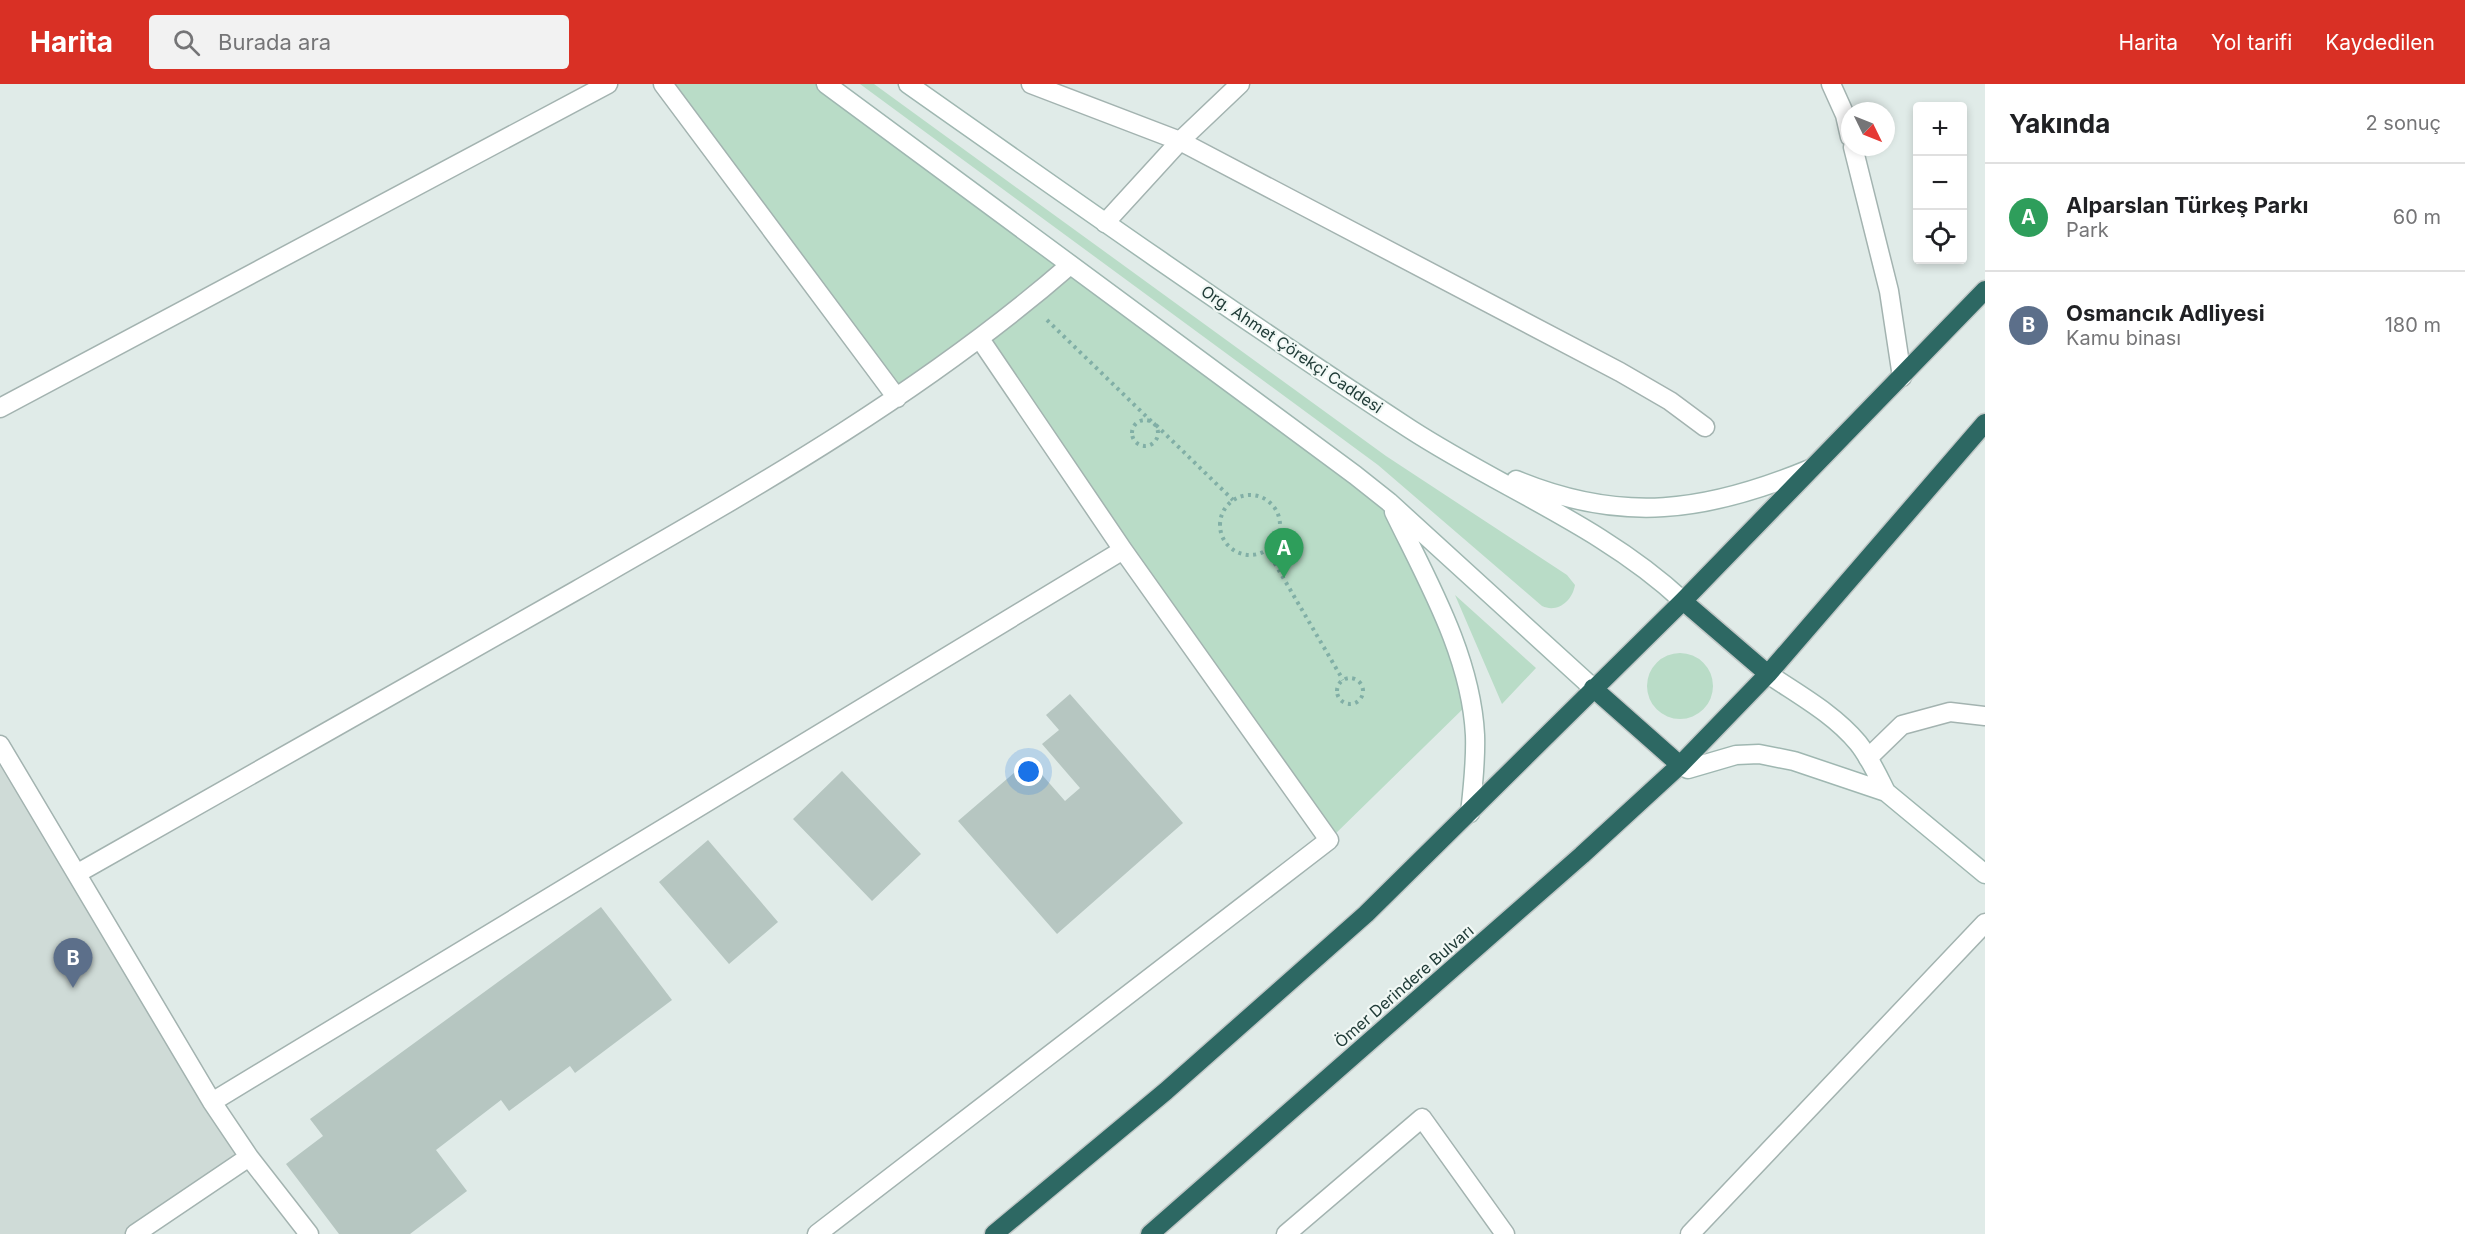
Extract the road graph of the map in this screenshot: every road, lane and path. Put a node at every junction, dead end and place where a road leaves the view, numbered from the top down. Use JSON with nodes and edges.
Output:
{"nodes":[{"id":1,"x":608,"y":84,"type":"edge"},
{"id":2,"x":663,"y":84,"type":"edge"},
{"id":3,"x":826,"y":84,"type":"edge"},
{"id":4,"x":908,"y":84,"type":"edge"},
{"id":5,"x":1031,"y":84,"type":"edge"},
{"id":6,"x":1240,"y":84,"type":"edge"},
{"id":7,"x":1831,"y":84,"type":"edge"},
{"id":8,"x":1841,"y":106,"type":"edge"},
{"id":9,"x":1180,"y":141,"type":"junction"},
{"id":10,"x":1854,"y":156,"type":"edge"},
{"id":11,"x":1106,"y":223,"type":"junction"},
{"id":12,"x":1070,"y":265,"type":"junction"},
{"id":13,"x":1985,"y":290,"type":"edge"},
{"id":14,"x":1028,"y":301,"type":"junction"},
{"id":15,"x":980,"y":339,"type":"junction"},
{"id":16,"x":1902,"y":377,"type":"junction"},
{"id":17,"x":897,"y":398,"type":"junction"},
{"id":18,"x":0,"y":408,"type":"edge"},
{"id":19,"x":1154,"y":423,"type":"junction"},
{"id":20,"x":1985,"y":423,"type":"edge"},
{"id":21,"x":1705,"y":426,"type":"dead end"},
{"id":22,"x":1454,"y":455,"type":"junction"},
{"id":23,"x":1810,"y":469,"type":"junction"},
{"id":24,"x":1233,"y":500,"type":"junction"},
{"id":25,"x":1389,"y":502,"type":"junction"},
{"id":26,"x":1123,"y":550,"type":"junction"},
{"id":27,"x":1267,"y":550,"type":"junction"},
{"id":28,"x":1683,"y":601,"type":"junction"},
{"id":29,"x":1768,"y":674,"type":"junction"},
{"id":30,"x":1343,"y":680,"type":"junction"},
{"id":31,"x":1593,"y":688,"type":"junction"},
{"id":32,"x":1985,"y":716,"type":"edge"},
{"id":33,"x":0,"y":745,"type":"edge"},
{"id":34,"x":1868,"y":758,"type":"junction"},
{"id":35,"x":1680,"y":765,"type":"junction"},
{"id":36,"x":1886,"y":792,"type":"junction"},
{"id":37,"x":1470,"y":813,"type":"junction"},
{"id":38,"x":78,"y":873,"type":"junction"},
{"id":39,"x":1985,"y":873,"type":"edge"},
{"id":40,"x":1985,"y":923,"type":"edge"},
{"id":41,"x":212,"y":1102,"type":"junction"},
{"id":42,"x":249,"y":1157,"type":"junction"},
{"id":43,"x":135,"y":1234,"type":"edge"},
{"id":44,"x":309,"y":1234,"type":"edge"},
{"id":45,"x":817,"y":1234,"type":"edge"},
{"id":46,"x":994,"y":1234,"type":"edge"},
{"id":47,"x":1150,"y":1234,"type":"edge"},
{"id":48,"x":1286,"y":1234,"type":"edge"},
{"id":49,"x":1505,"y":1234,"type":"edge"},
{"id":50,"x":1690,"y":1234,"type":"edge"}],
"edges":[{"from":1,"to":18,"type":"street"},
{"from":2,"to":17,"type":"street"},
{"from":3,"to":12,"type":"street"},
{"from":4,"to":11,"type":"street","name":"Org. Ahmet Çörekçi Caddesi"},
{"from":5,"to":9,"type":"street"},
{"from":6,"to":9,"type":"street"},
{"from":7,"to":8,"type":"street"},
{"from":9,"to":11,"type":"street"},
{"from":9,"to":21,"type":"street"},
{"from":10,"to":16,"type":"street"},
{"from":11,"to":22,"type":"street","name":"Org. Ahmet Çörekçi Caddesi"},
{"from":12,"to":14,"type":"street"},
{"from":12,"to":25,"type":"street"},
{"from":13,"to":16,"type":"highway"},
{"from":14,"to":15,"type":"street"},
{"from":14,"to":19,"type":"path"},
{"from":15,"to":17,"type":"street"},
{"from":15,"to":26,"type":"street"},
{"from":16,"to":23,"type":"highway"},
{"from":17,"to":38,"type":"street"},
{"from":19,"to":19,"type":"path"},
{"from":19,"to":24,"type":"path"},
{"from":20,"to":29,"type":"highway","name":"Ömer Derindere Bulvarı"},
{"from":22,"to":23,"type":"street"},
{"from":22,"to":28,"type":"street","name":"Org. Ahmet Çörekçi Caddesi"},
{"from":23,"to":28,"type":"highway"},
{"from":24,"to":27,"type":"path"},
{"from":24,"to":27,"type":"path"},
{"from":25,"to":31,"type":"street"},
{"from":25,"to":37,"type":"street"},
{"from":26,"to":41,"type":"street"},
{"from":26,"to":45,"type":"street"},
{"from":27,"to":30,"type":"path"},
{"from":28,"to":29,"type":"highway"},
{"from":28,"to":31,"type":"highway"},
{"from":29,"to":34,"type":"street"},
{"from":29,"to":35,"type":"highway","name":"Ömer Derindere Bulvarı"},
{"from":30,"to":30,"type":"path"},
{"from":31,"to":35,"type":"highway"},
{"from":31,"to":37,"type":"highway"},
{"from":32,"to":34,"type":"street"},
{"from":33,"to":38,"type":"street"},
{"from":34,"to":36,"type":"street"},
{"from":35,"to":36,"type":"street"},
{"from":35,"to":47,"type":"highway","name":"Ömer Derindere Bulvarı"},
{"from":36,"to":39,"type":"street"},
{"from":37,"to":46,"type":"highway"},
{"from":38,"to":41,"type":"street"},
{"from":40,"to":50,"type":"street"},
{"from":41,"to":42,"type":"street"},
{"from":42,"to":43,"type":"street"},
{"from":42,"to":44,"type":"street"},
{"from":48,"to":49,"type":"street"}]}
